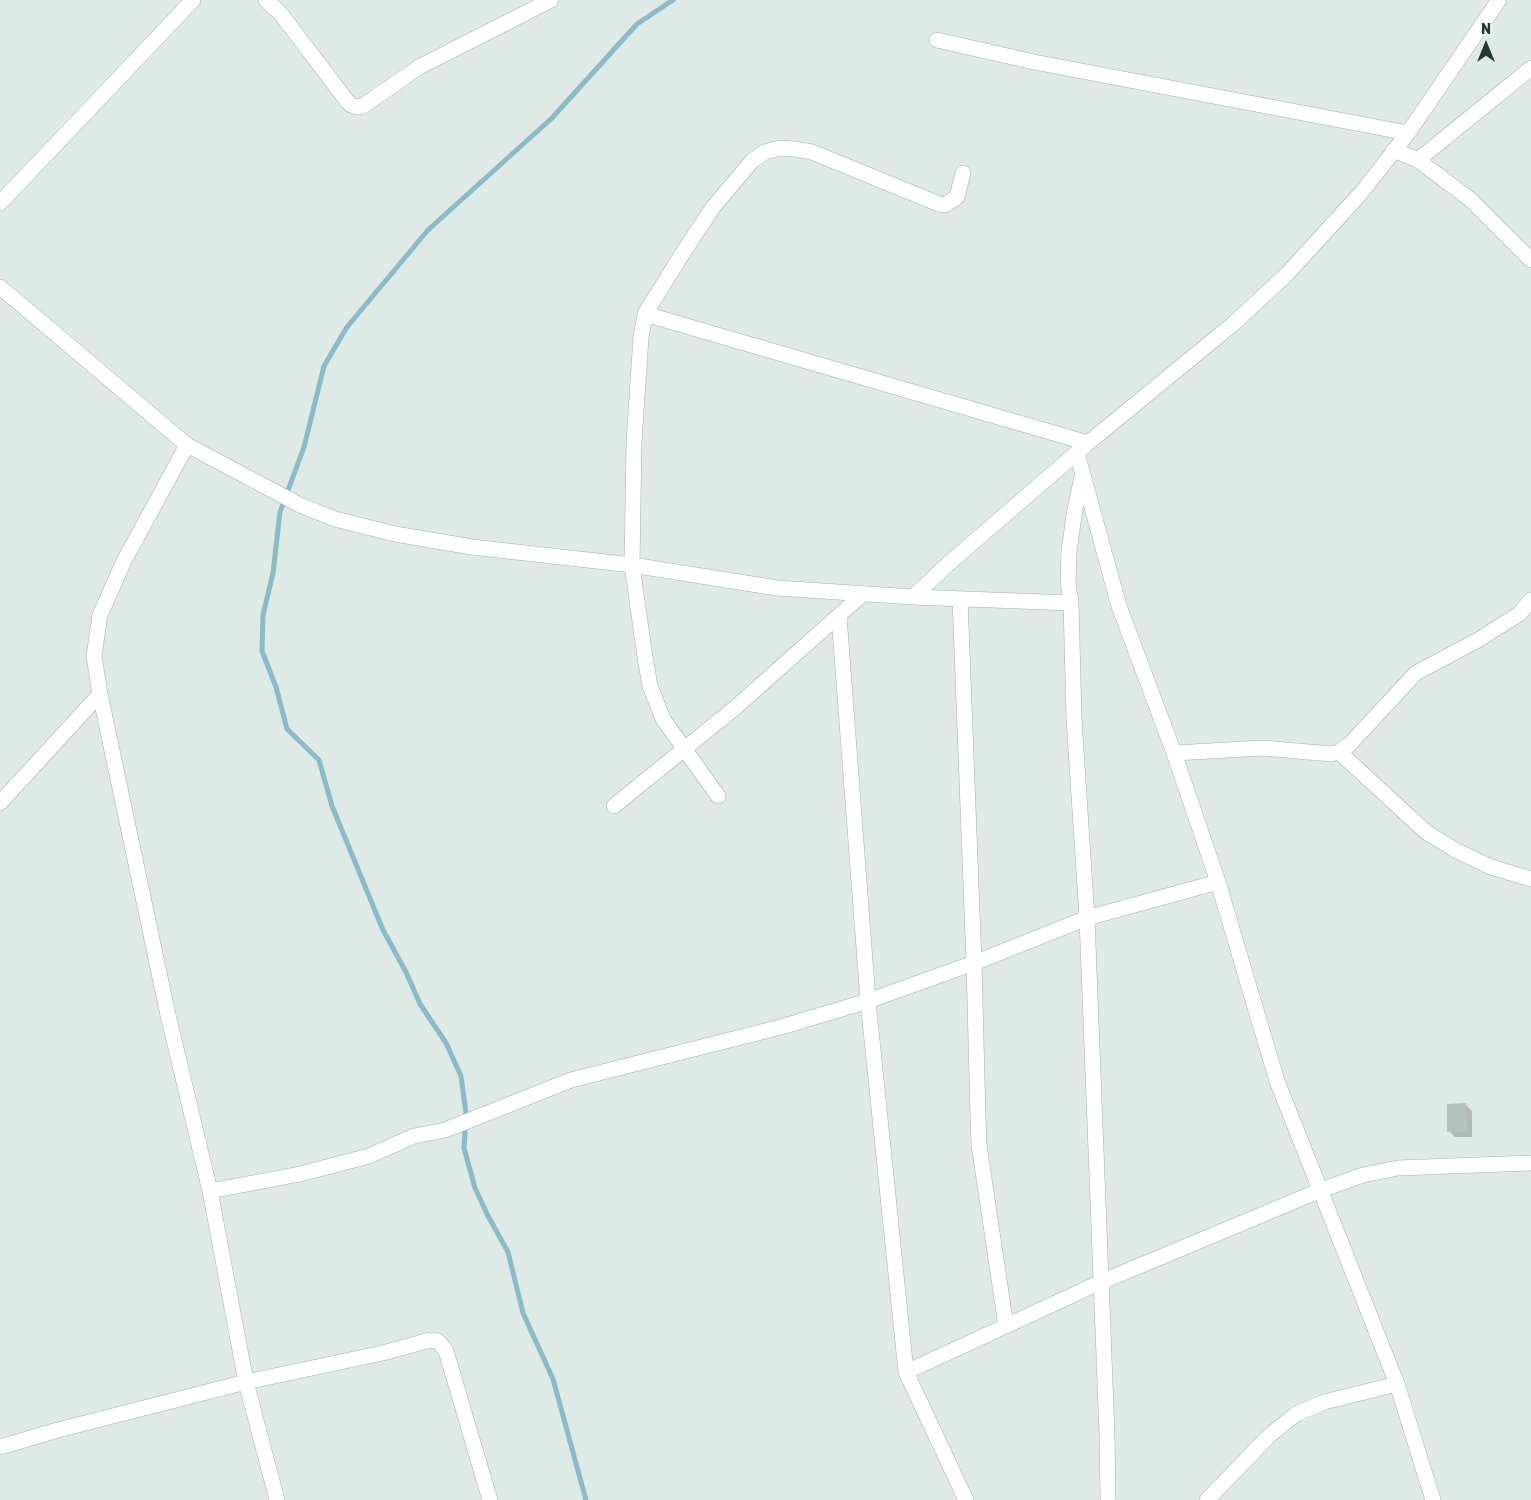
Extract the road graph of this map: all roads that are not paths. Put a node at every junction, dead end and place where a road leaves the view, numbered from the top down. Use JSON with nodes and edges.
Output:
{"nodes":[{"id":1,"x":193,"y":0,"type":"edge"},
{"id":2,"x":266,"y":0,"type":"edge"},
{"id":3,"x":551,"y":0,"type":"edge"},
{"id":4,"x":1499,"y":0,"type":"edge"},
{"id":5,"x":937,"y":40,"type":"dead end"},
{"id":6,"x":1531,"y":68,"type":"edge"},
{"id":7,"x":1408,"y":133,"type":"junction"},
{"id":8,"x":1394,"y":150,"type":"junction"},
{"id":9,"x":1418,"y":160,"type":"junction"},
{"id":10,"x":963,"y":173,"type":"dead end"},
{"id":11,"x":0,"y":203,"type":"edge"},
{"id":12,"x":1531,"y":260,"type":"edge"},
{"id":13,"x":0,"y":287,"type":"edge"},
{"id":14,"x":645,"y":314,"type":"junction"},
{"id":15,"x":187,"y":445,"type":"junction"},
{"id":16,"x":1083,"y":448,"type":"junction"},
{"id":17,"x":1082,"y":475,"type":"junction"},
{"id":18,"x":632,"y":565,"type":"junction"},
{"id":19,"x":863,"y":594,"type":"junction"},
{"id":20,"x":912,"y":597,"type":"junction"},
{"id":21,"x":960,"y":599,"type":"junction"},
{"id":22,"x":1531,"y":600,"type":"edge"},
{"id":23,"x":1071,"y":603,"type":"junction"},
{"id":24,"x":839,"y":616,"type":"junction"},
{"id":25,"x":100,"y":694,"type":"junction"},
{"id":26,"x":685,"y":749,"type":"junction"},
{"id":27,"x":1339,"y":752,"type":"junction"},
{"id":28,"x":1174,"y":753,"type":"junction"},
{"id":29,"x":718,"y":796,"type":"dead end"},
{"id":30,"x":0,"y":803,"type":"edge"},
{"id":31,"x":614,"y":806,"type":"dead end"},
{"id":32,"x":1531,"y":879,"type":"edge"},
{"id":33,"x":1218,"y":882,"type":"junction"},
{"id":34,"x":1087,"y":918,"type":"junction"},
{"id":35,"x":974,"y":963,"type":"junction"},
{"id":36,"x":868,"y":1001,"type":"junction"},
{"id":37,"x":1531,"y":1163,"type":"edge"},
{"id":38,"x":1321,"y":1190,"type":"junction"},
{"id":39,"x":210,"y":1191,"type":"junction"},
{"id":40,"x":1101,"y":1282,"type":"junction"},
{"id":41,"x":1006,"y":1326,"type":"junction"},
{"id":42,"x":906,"y":1372,"type":"junction"},
{"id":43,"x":246,"y":1382,"type":"junction"},
{"id":44,"x":1397,"y":1384,"type":"junction"},
{"id":45,"x":0,"y":1447,"type":"edge"},
{"id":46,"x":277,"y":1500,"type":"edge"},
{"id":47,"x":490,"y":1500,"type":"edge"},
{"id":48,"x":966,"y":1500,"type":"edge"},
{"id":49,"x":1108,"y":1500,"type":"edge"},
{"id":50,"x":1207,"y":1500,"type":"edge"},
{"id":51,"x":1433,"y":1500,"type":"edge"}],
"edges":[{"from":1,"to":11,"type":"street"},
{"from":2,"to":3,"type":"street"},
{"from":4,"to":7,"type":"street"},
{"from":5,"to":7,"type":"street"},
{"from":6,"to":9,"type":"street"},
{"from":7,"to":8,"type":"street"},
{"from":8,"to":9,"type":"street"},
{"from":8,"to":16,"type":"street"},
{"from":9,"to":12,"type":"street"},
{"from":10,"to":14,"type":"street"},
{"from":13,"to":15,"type":"street"},
{"from":14,"to":16,"type":"street"},
{"from":14,"to":18,"type":"street"},
{"from":15,"to":18,"type":"street"},
{"from":15,"to":25,"type":"street"},
{"from":16,"to":17,"type":"street"},
{"from":16,"to":20,"type":"street"},
{"from":17,"to":23,"type":"street"},
{"from":17,"to":28,"type":"street"},
{"from":18,"to":19,"type":"street"},
{"from":18,"to":26,"type":"street"},
{"from":19,"to":20,"type":"street"},
{"from":19,"to":24,"type":"street"},
{"from":20,"to":21,"type":"street"},
{"from":21,"to":23,"type":"street"},
{"from":21,"to":35,"type":"street"},
{"from":22,"to":27,"type":"street"},
{"from":23,"to":34,"type":"street"},
{"from":24,"to":26,"type":"street"},
{"from":24,"to":36,"type":"street"},
{"from":25,"to":30,"type":"street"},
{"from":25,"to":39,"type":"street"},
{"from":26,"to":29,"type":"street"},
{"from":26,"to":31,"type":"street"},
{"from":27,"to":28,"type":"street"},
{"from":27,"to":32,"type":"street"},
{"from":28,"to":33,"type":"street"},
{"from":33,"to":34,"type":"street"},
{"from":33,"to":38,"type":"street"},
{"from":34,"to":35,"type":"street"},
{"from":34,"to":40,"type":"street"},
{"from":35,"to":36,"type":"street"},
{"from":35,"to":41,"type":"street"},
{"from":36,"to":39,"type":"street"},
{"from":36,"to":42,"type":"street"},
{"from":37,"to":38,"type":"street"},
{"from":38,"to":40,"type":"street"},
{"from":38,"to":44,"type":"street"},
{"from":39,"to":43,"type":"street"},
{"from":40,"to":41,"type":"street"},
{"from":40,"to":49,"type":"street"},
{"from":41,"to":42,"type":"street"},
{"from":42,"to":48,"type":"street"},
{"from":43,"to":45,"type":"street"},
{"from":43,"to":46,"type":"street"},
{"from":43,"to":47,"type":"street"},
{"from":44,"to":50,"type":"street"},
{"from":44,"to":51,"type":"street"}]}
